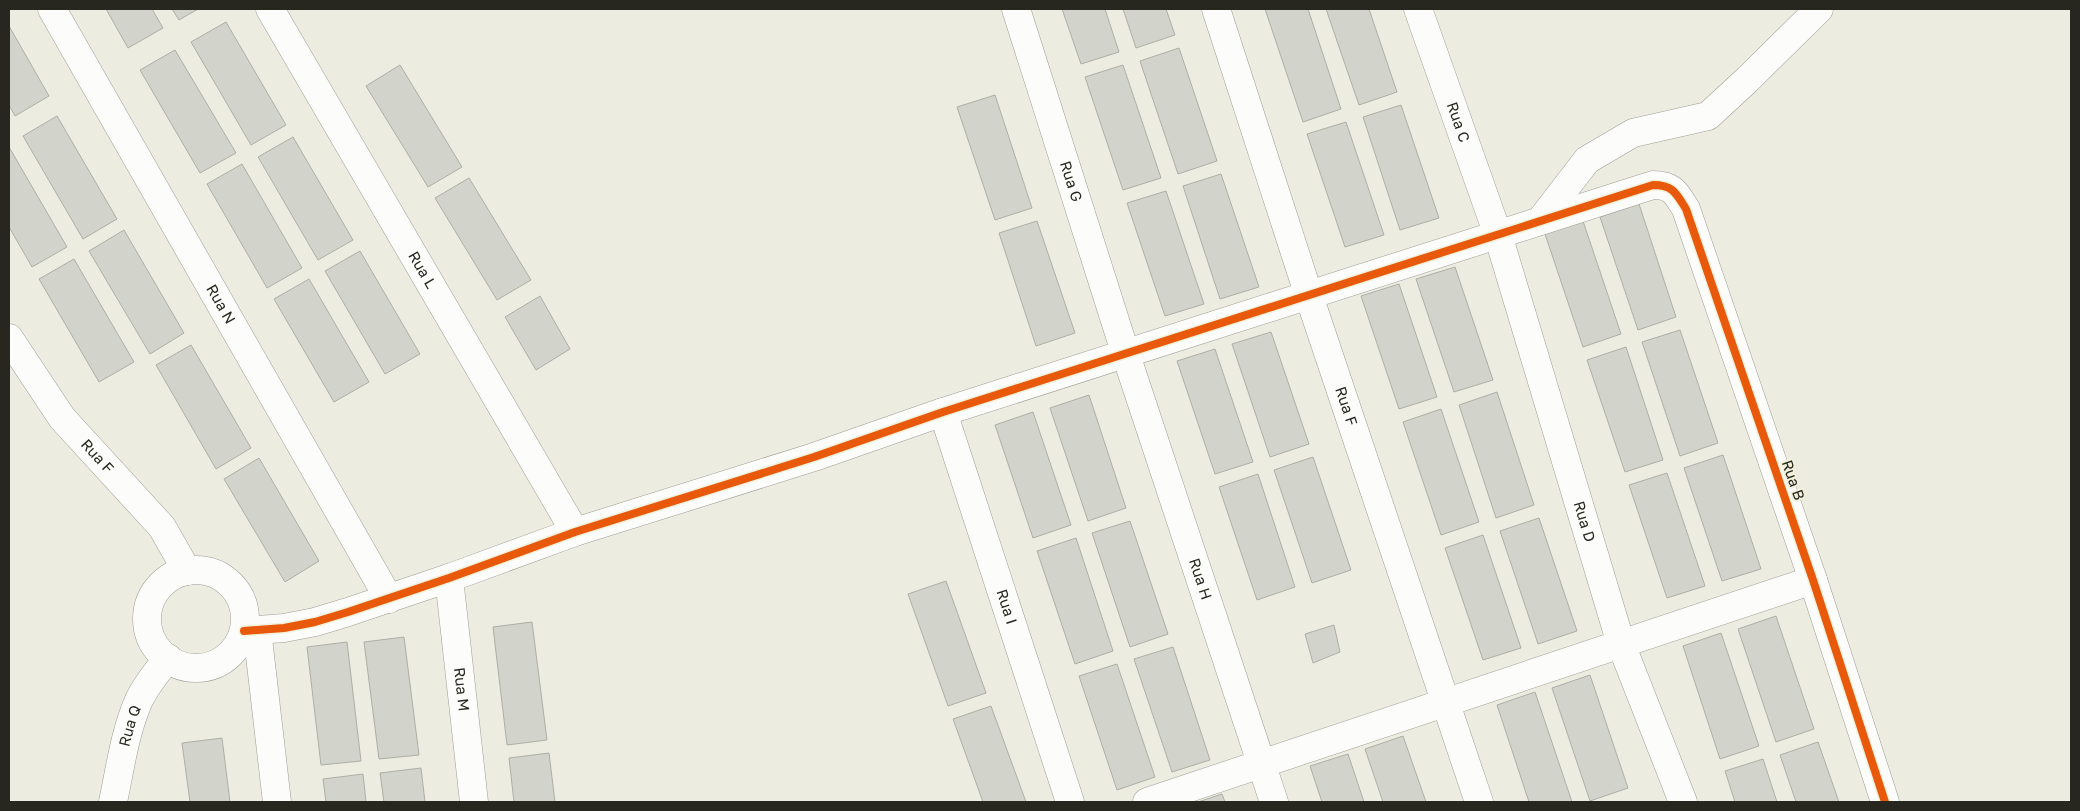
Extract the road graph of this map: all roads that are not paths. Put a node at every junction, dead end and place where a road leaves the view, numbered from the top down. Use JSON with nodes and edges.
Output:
{"nodes":[{"id":1,"x":52,"y":9,"type":"edge"},
{"id":2,"x":270,"y":9,"type":"edge"},
{"id":3,"x":1016,"y":9,"type":"edge"},
{"id":4,"x":1216,"y":9,"type":"edge"},
{"id":5,"x":1418,"y":9,"type":"edge"},
{"id":6,"x":1819,"y":9,"type":"edge"},
{"id":7,"x":1540,"y":221,"type":"junction"},
{"id":8,"x":1498,"y":235,"type":"junction"},
{"id":9,"x":1309,"y":296,"type":"junction"},
{"id":10,"x":9,"y":338,"type":"edge"},
{"id":11,"x":1126,"y":355,"type":"junction"},
{"id":12,"x":943,"y":412,"type":"junction"},
{"id":13,"x":576,"y":532,"type":"junction"},
{"id":14,"x":187,"y":571,"type":"junction"},
{"id":15,"x":450,"y":578,"type":"junction"},
{"id":16,"x":1813,"y":580,"type":"junction"},
{"id":17,"x":389,"y":598,"type":"junction"},
{"id":18,"x":250,"y":630,"type":"junction"},
{"id":19,"x":1621,"y":644,"type":"junction"},
{"id":20,"x":168,"y":658,"type":"junction"},
{"id":21,"x":1446,"y":703,"type":"junction"},
{"id":22,"x":1261,"y":763,"type":"junction"},
{"id":23,"x":113,"y":802,"type":"edge"},
{"id":24,"x":276,"y":802,"type":"edge"},
{"id":25,"x":474,"y":802,"type":"edge"},
{"id":26,"x":1070,"y":802,"type":"edge"},
{"id":27,"x":1147,"y":802,"type":"edge"},
{"id":28,"x":1274,"y":802,"type":"edge"},
{"id":29,"x":1479,"y":802,"type":"edge"},
{"id":30,"x":1683,"y":802,"type":"edge"},
{"id":31,"x":1885,"y":802,"type":"edge"}],
"edges":[{"from":1,"to":17,"type":"street","name":"Rua N"},
{"from":2,"to":13,"type":"street","name":"Rua L"},
{"from":3,"to":11,"type":"street","name":"Rua G"},
{"from":4,"to":9,"type":"street","name":"Rua F"},
{"from":5,"to":8,"type":"street","name":"Rua C"},
{"from":6,"to":7,"type":"street"},
{"from":7,"to":8,"type":"street"},
{"from":7,"to":16,"type":"street","name":"Rua B"},
{"from":8,"to":9,"type":"street"},
{"from":8,"to":19,"type":"street","name":"Rua D"},
{"from":9,"to":11,"type":"street"},
{"from":9,"to":21,"type":"street","name":"Rua F"},
{"from":10,"to":14,"type":"street","name":"Rua F"},
{"from":11,"to":12,"type":"street"},
{"from":11,"to":22,"type":"street","name":"Rua H"},
{"from":12,"to":13,"type":"street"},
{"from":12,"to":26,"type":"street","name":"Rua I"},
{"from":13,"to":15,"type":"street"},
{"from":14,"to":18,"type":"street"},
{"from":14,"to":20,"type":"street"},
{"from":15,"to":17,"type":"street"},
{"from":15,"to":25,"type":"street","name":"Rua M"},
{"from":16,"to":19,"type":"street"},
{"from":16,"to":31,"type":"street","name":"Rua B"},
{"from":17,"to":18,"type":"street"},
{"from":18,"to":20,"type":"street"},
{"from":18,"to":24,"type":"street"},
{"from":19,"to":21,"type":"street"},
{"from":19,"to":30,"type":"street","name":"Rua D"},
{"from":20,"to":23,"type":"street","name":"Rua Q"},
{"from":21,"to":22,"type":"street"},
{"from":21,"to":29,"type":"street","name":"Rua F"},
{"from":22,"to":27,"type":"street"},
{"from":22,"to":28,"type":"street","name":"Rua H"}]}
